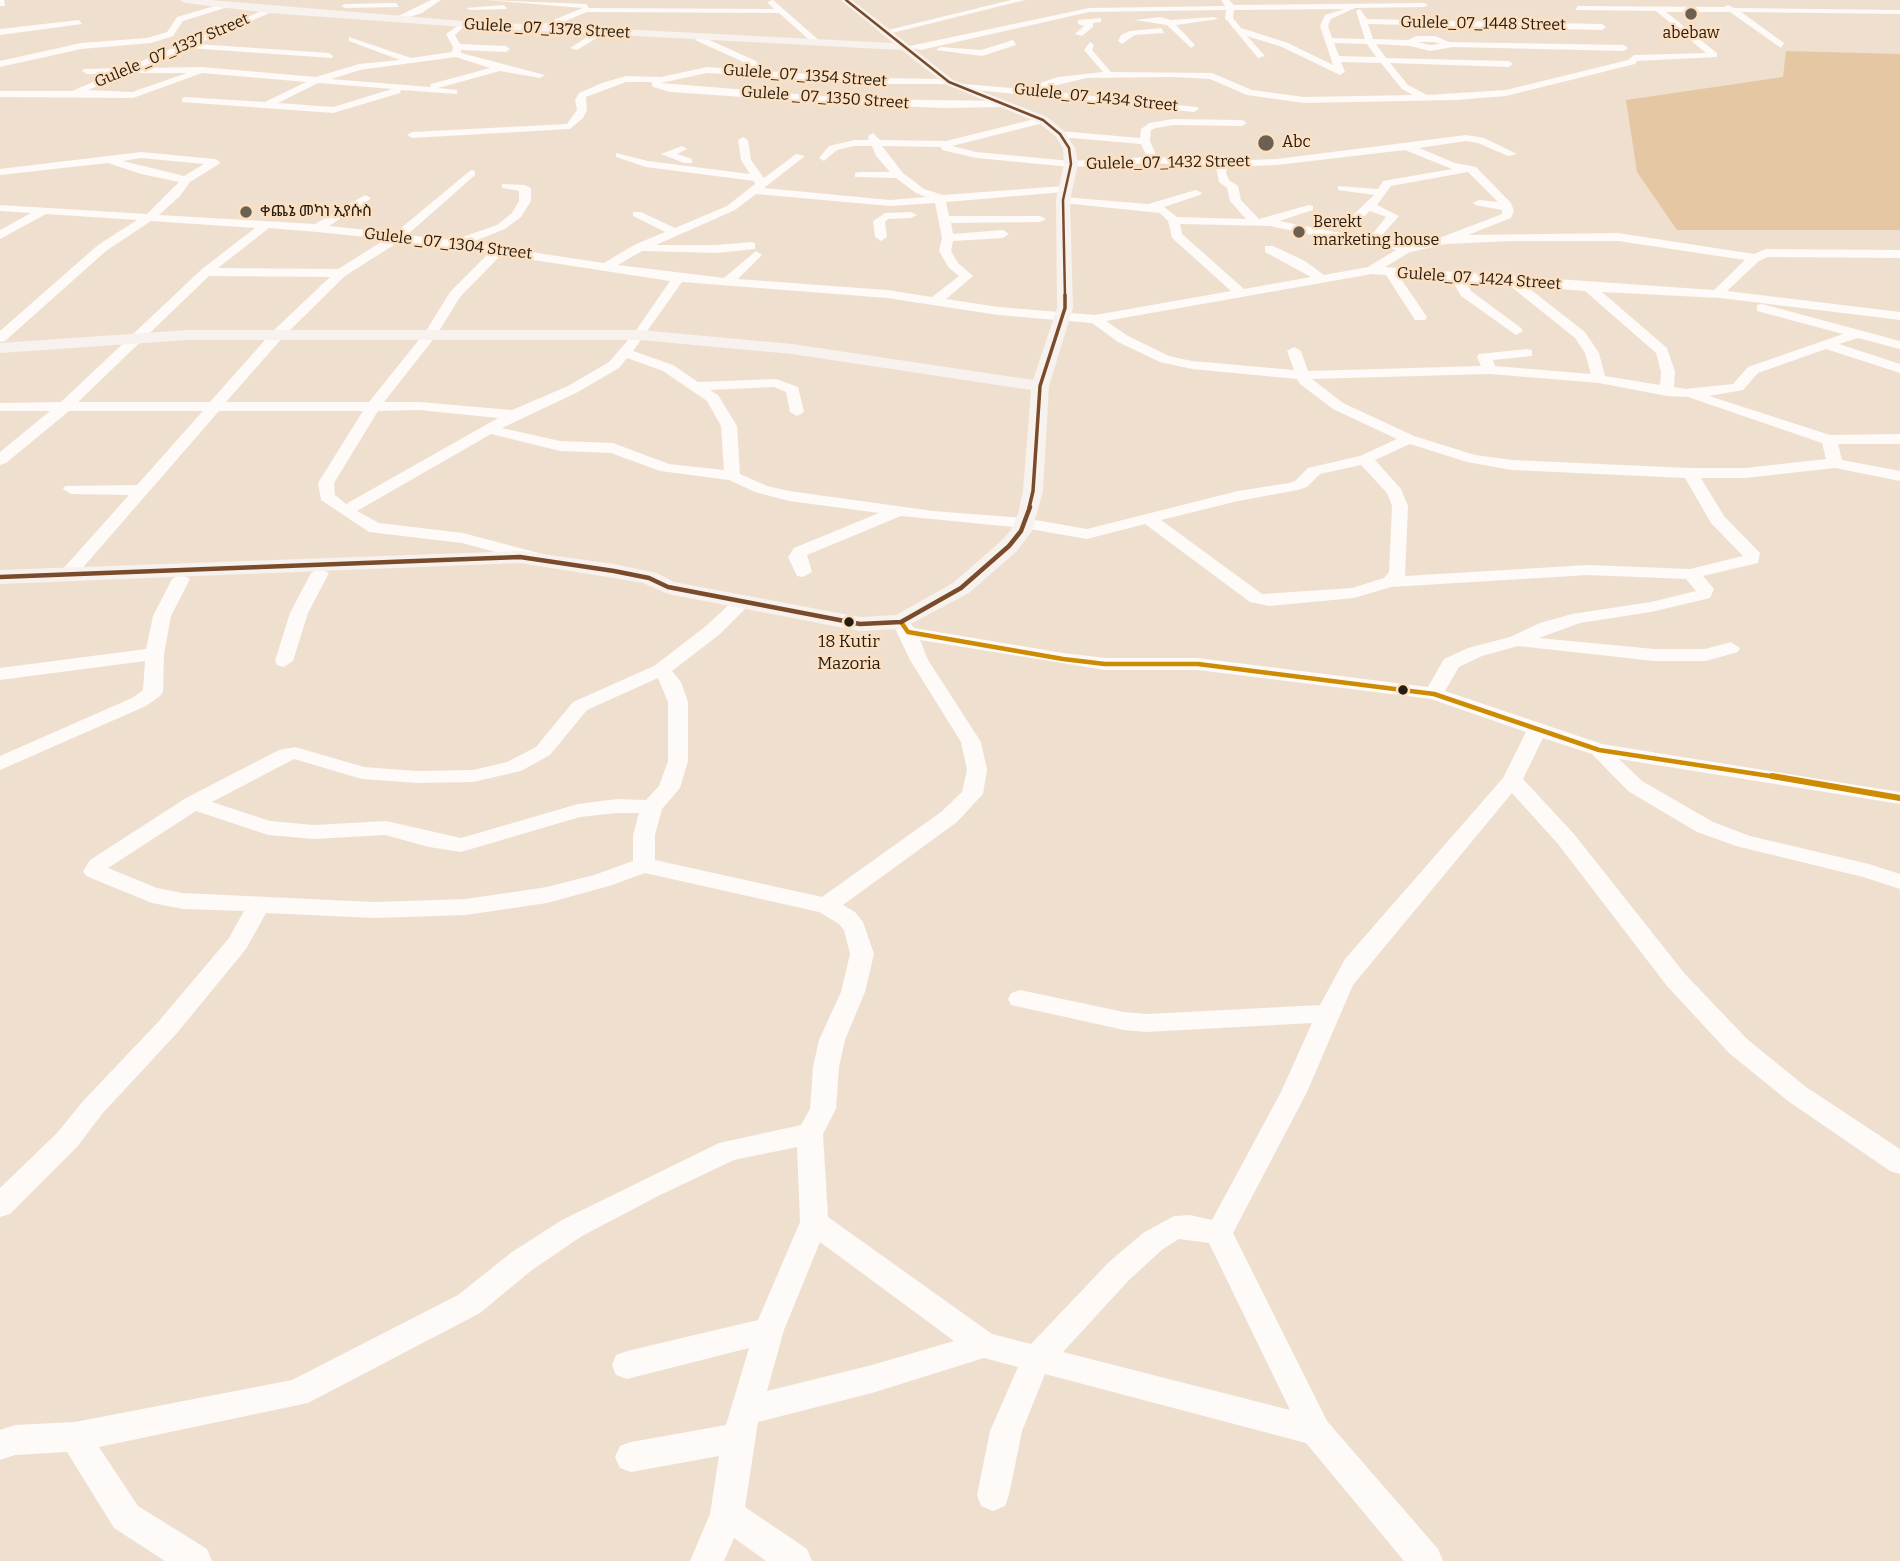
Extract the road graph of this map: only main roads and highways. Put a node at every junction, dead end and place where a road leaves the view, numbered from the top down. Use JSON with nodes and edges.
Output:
{"nodes":[{"id":1,"x":185,"y":0,"type":"edge"},
{"id":2,"x":847,"y":0,"type":"edge"},
{"id":3,"x":912,"y":49,"type":"junction"},
{"id":4,"x":0,"y":348,"type":"edge"},
{"id":5,"x":1040,"y":386,"type":"junction"},
{"id":6,"x":0,"y":577,"type":"edge"},
{"id":7,"x":0,"y":586,"type":"edge"},
{"id":8,"x":668,"y":587,"type":"junction"}],
"edges":[{"from":1,"to":3,"type":"main road","name":"Gulele _07_1378 Street"},
{"from":2,"to":3,"type":"main road"},
{"from":3,"to":5,"type":"main road"},
{"from":4,"to":5,"type":"main road"},
{"from":5,"to":8,"type":"main road"},
{"from":6,"to":8,"type":"main road"},
{"from":7,"to":8,"type":"main road"}]}
